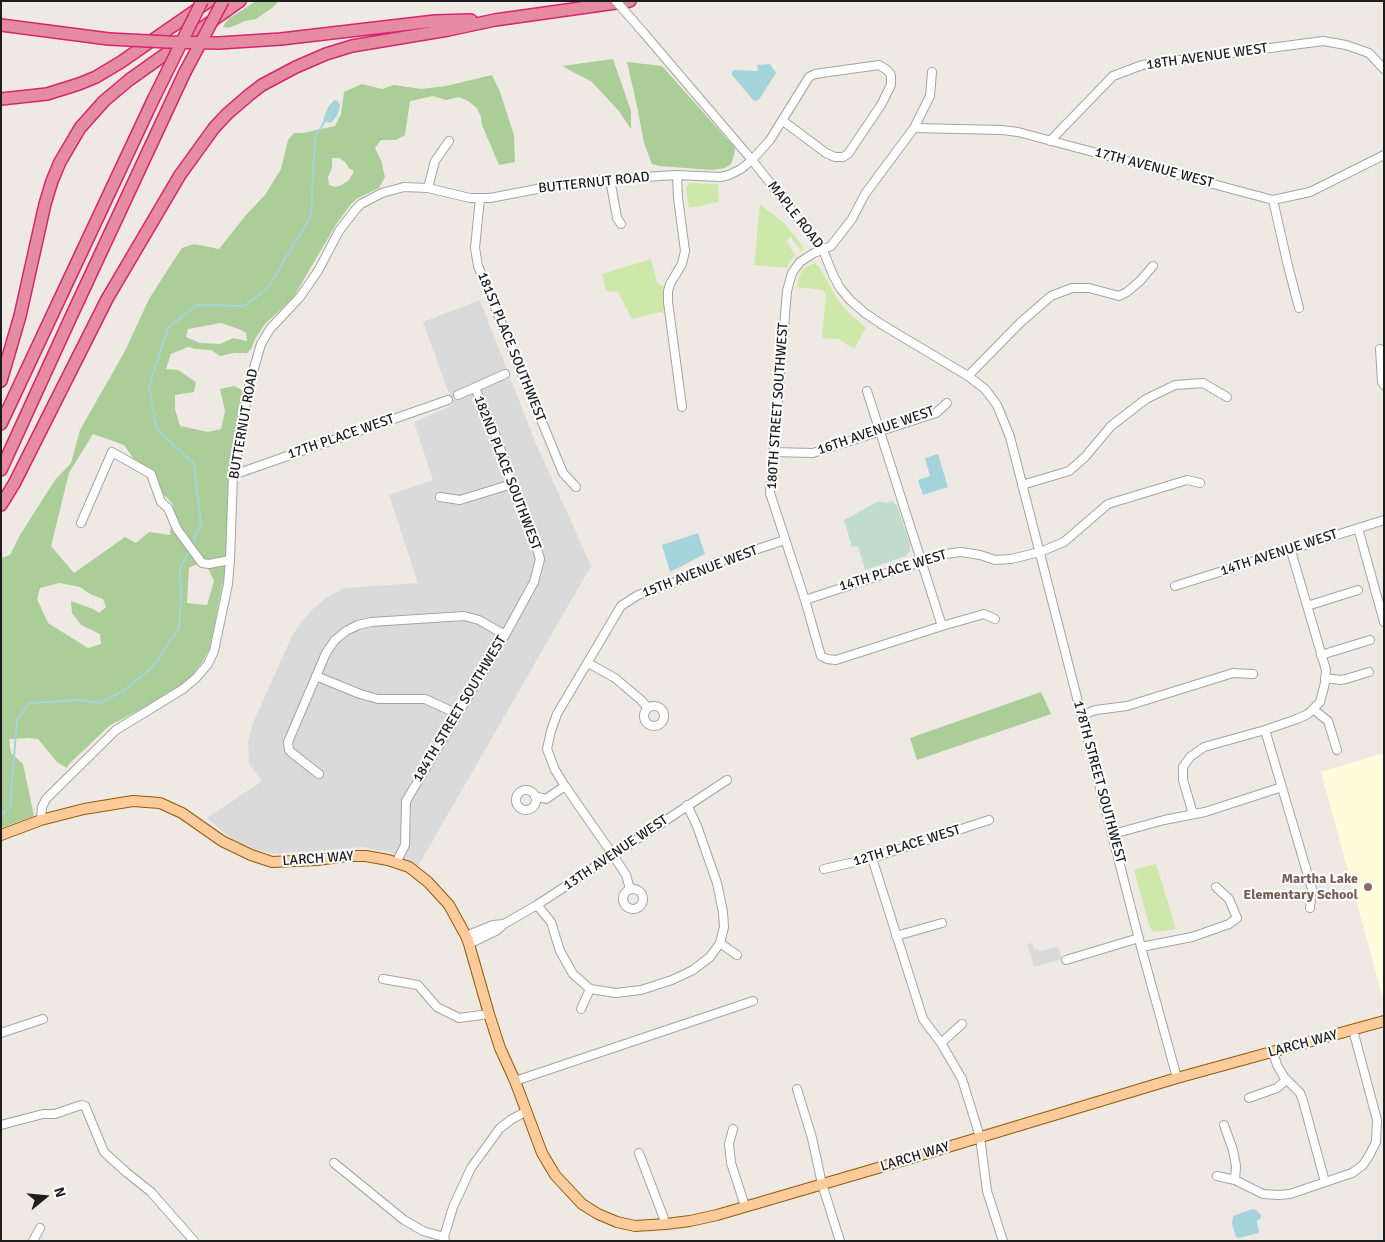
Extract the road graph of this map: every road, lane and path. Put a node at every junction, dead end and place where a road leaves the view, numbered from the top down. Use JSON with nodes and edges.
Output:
{"nodes":[{"id":1,"x":202,"y":1,"type":"edge"},
{"id":2,"x":209,"y":1,"type":"edge"},
{"id":3,"x":218,"y":1,"type":"edge"},
{"id":4,"x":223,"y":1,"type":"edge"},
{"id":5,"x":240,"y":1,"type":"edge"},
{"id":6,"x":616,"y":1,"type":"edge"},
{"id":7,"x":630,"y":1,"type":"edge"},
{"id":8,"x":495,"y":20,"type":"junction"},
{"id":9,"x":1,"y":25,"type":"edge"},
{"id":10,"x":1384,"y":70,"type":"edge"},
{"id":11,"x":185,"y":72,"type":"junction"},
{"id":12,"x":932,"y":72,"type":"dead end"},
{"id":13,"x":1,"y":99,"type":"edge"},
{"id":14,"x":783,"y":121,"type":"junction"},
{"id":15,"x":914,"y":128,"type":"junction"},
{"id":16,"x":449,"y":141,"type":"dead end"},
{"id":17,"x":1050,"y":141,"type":"junction"},
{"id":18,"x":1384,"y":155,"type":"edge"},
{"id":19,"x":752,"y":160,"type":"junction"},
{"id":20,"x":677,"y":176,"type":"junction"},
{"id":21,"x":610,"y":179,"type":"junction"},
{"id":22,"x":428,"y":188,"type":"junction"},
{"id":23,"x":480,"y":198,"type":"junction"},
{"id":24,"x":1274,"y":200,"type":"junction"},
{"id":25,"x":621,"y":224,"type":"dead end"},
{"id":26,"x":823,"y":250,"type":"junction"},
{"id":27,"x":1153,"y":266,"type":"dead end"},
{"id":28,"x":1299,"y":308,"type":"dead end"},
{"id":29,"x":1380,"y":349,"type":"dead end"},
{"id":30,"x":505,"y":374,"type":"dead end"},
{"id":31,"x":968,"y":376,"type":"junction"},
{"id":32,"x":1,"y":381,"type":"edge"},
{"id":33,"x":1384,"y":385,"type":"edge"},
{"id":34,"x":475,"y":388,"type":"junction"},
{"id":35,"x":868,"y":391,"type":"dead end"},
{"id":36,"x":458,"y":395,"type":"dead end"},
{"id":37,"x":1227,"y":397,"type":"dead end"},
{"id":38,"x":448,"y":400,"type":"dead end"},
{"id":39,"x":947,"y":403,"type":"dead end"},
{"id":40,"x":682,"y":406,"type":"dead end"},
{"id":41,"x":1,"y":424,"type":"edge"},
{"id":42,"x":880,"y":431,"type":"junction"},
{"id":43,"x":773,"y":452,"type":"junction"},
{"id":44,"x":1,"y":470,"type":"edge"},
{"id":45,"x":233,"y":474,"type":"junction"},
{"id":46,"x":1200,"y":483,"type":"dead end"},
{"id":47,"x":512,"y":484,"type":"junction"},
{"id":48,"x":1022,"y":486,"type":"junction"},
{"id":49,"x":576,"y":487,"type":"dead end"},
{"id":50,"x":440,"y":498,"type":"dead end"},
{"id":51,"x":1,"y":505,"type":"edge"},
{"id":52,"x":1384,"y":520,"type":"edge"},
{"id":53,"x":81,"y":523,"type":"dead end"},
{"id":54,"x":1358,"y":528,"type":"junction"},
{"id":55,"x":785,"y":540,"type":"junction"},
{"id":56,"x":1291,"y":550,"type":"junction"},
{"id":57,"x":1040,"y":552,"type":"junction"},
{"id":58,"x":540,"y":559,"type":"joint"},
{"id":59,"x":230,"y":560,"type":"junction"},
{"id":60,"x":922,"y":562,"type":"junction"},
{"id":61,"x":1175,"y":586,"type":"dead end"},
{"id":62,"x":1358,"y":590,"type":"dead end"},
{"id":63,"x":805,"y":600,"type":"junction"},
{"id":64,"x":1307,"y":606,"type":"junction"},
{"id":65,"x":995,"y":619,"type":"dead end"},
{"id":66,"x":1384,"y":622,"type":"edge"},
{"id":67,"x":942,"y":626,"type":"junction"},
{"id":68,"x":505,"y":635,"type":"junction"},
{"id":69,"x":1370,"y":640,"type":"dead end"},
{"id":70,"x":1321,"y":655,"type":"junction"},
{"id":71,"x":588,"y":663,"type":"junction"},
{"id":72,"x":1370,"y":672,"type":"dead end"},
{"id":73,"x":1253,"y":674,"type":"dead end"},
{"id":74,"x":316,"y":676,"type":"junction"},
{"id":75,"x":1326,"y":678,"type":"junction"},
{"id":76,"x":648,"y":708,"type":"dead end"},
{"id":77,"x":1313,"y":708,"type":"junction"},
{"id":78,"x":458,"y":714,"type":"junction"},
{"id":79,"x":1082,"y":715,"type":"junction"},
{"id":80,"x":1265,"y":730,"type":"junction"},
{"id":81,"x":1337,"y":750,"type":"dead end"},
{"id":82,"x":319,"y":774,"type":"dead end"},
{"id":83,"x":727,"y":780,"type":"dead end"},
{"id":84,"x":564,"y":786,"type":"junction"},
{"id":85,"x":1282,"y":787,"type":"junction"},
{"id":86,"x":535,"y":796,"type":"dead end"},
{"id":87,"x":687,"y":805,"type":"junction"},
{"id":88,"x":1193,"y":814,"type":"junction"},
{"id":89,"x":41,"y":820,"type":"junction"},
{"id":90,"x":989,"y":820,"type":"dead end"},
{"id":91,"x":1113,"y":834,"type":"junction"},
{"id":92,"x":1,"y":835,"type":"edge"},
{"id":93,"x":613,"y":855,"type":"junction"},
{"id":94,"x":872,"y":858,"type":"junction"},
{"id":95,"x":396,"y":863,"type":"junction"},
{"id":96,"x":824,"y":869,"type":"dead end"},
{"id":97,"x":1216,"y":887,"type":"dead end"},
{"id":98,"x":630,"y":889,"type":"dead end"},
{"id":99,"x":537,"y":905,"type":"junction"},
{"id":100,"x":1310,"y":908,"type":"dead end"},
{"id":101,"x":942,"y":923,"type":"dead end"},
{"id":102,"x":896,"y":936,"type":"junction"},
{"id":103,"x":467,"y":940,"type":"junction"},
{"id":104,"x":720,"y":943,"type":"junction"},
{"id":105,"x":1140,"y":943,"type":"junction"},
{"id":106,"x":737,"y":955,"type":"dead end"},
{"id":107,"x":1066,"y":960,"type":"dead end"},
{"id":108,"x":383,"y":979,"type":"dead end"},
{"id":109,"x":590,"y":989,"type":"junction"},
{"id":110,"x":753,"y":1001,"type":"dead end"},
{"id":111,"x":581,"y":1010,"type":"dead end"},
{"id":112,"x":489,"y":1014,"type":"junction"},
{"id":113,"x":44,"y":1020,"type":"dead end"},
{"id":114,"x":1384,"y":1021,"type":"edge"},
{"id":115,"x":962,"y":1024,"type":"dead end"},
{"id":116,"x":1353,"y":1030,"type":"junction"},
{"id":117,"x":1,"y":1033,"type":"edge"},
{"id":118,"x":941,"y":1043,"type":"junction"},
{"id":119,"x":1273,"y":1052,"type":"junction"},
{"id":120,"x":1177,"y":1078,"type":"junction"},
{"id":121,"x":1286,"y":1080,"type":"junction"},
{"id":122,"x":515,"y":1081,"type":"junction"},
{"id":123,"x":797,"y":1089,"type":"dead end"},
{"id":124,"x":1249,"y":1098,"type":"dead end"},
{"id":125,"x":527,"y":1111,"type":"junction"},
{"id":126,"x":1,"y":1125,"type":"edge"},
{"id":127,"x":1224,"y":1125,"type":"dead end"},
{"id":128,"x":733,"y":1129,"type":"dead end"},
{"id":129,"x":980,"y":1137,"type":"junction"},
{"id":130,"x":639,"y":1153,"type":"dead end"},
{"id":131,"x":334,"y":1163,"type":"dead end"},
{"id":132,"x":1217,"y":1176,"type":"dead end"},
{"id":133,"x":1235,"y":1180,"type":"junction"},
{"id":134,"x":1325,"y":1182,"type":"junction"},
{"id":135,"x":822,"y":1184,"type":"junction"},
{"id":136,"x":745,"y":1206,"type":"junction"},
{"id":137,"x":666,"y":1224,"type":"junction"},
{"id":138,"x":40,"y":1228,"type":"dead end"},
{"id":139,"x":445,"y":1239,"type":"edge"},
{"id":140,"x":33,"y":1241,"type":"edge"},
{"id":141,"x":194,"y":1241,"type":"edge"},
{"id":142,"x":840,"y":1241,"type":"edge"},
{"id":143,"x":1003,"y":1241,"type":"edge"}],
"edges":[{"from":1,"to":41,"type":"highway","bridge":true},
{"from":2,"to":13,"type":"highway"},
{"from":3,"to":11,"type":"highway","bridge":true},
{"from":4,"to":11,"type":"highway","bridge":true},
{"from":5,"to":32,"type":"highway"},
{"from":6,"to":19,"type":"street","name":"MAPLE ROAD","bridge":true},
{"from":7,"to":8,"type":"highway"},
{"from":8,"to":9,"type":"highway","bridge":true},
{"from":8,"to":51,"type":"highway"},
{"from":10,"to":17,"type":"street","name":"18TH AVENUE WEST"},
{"from":11,"to":44,"type":"highway"},
{"from":12,"to":15,"type":"street"},
{"from":14,"to":14,"type":"street","name":"BUTTERNUT ROAD"},
{"from":14,"to":19,"type":"street","name":"BUTTERNUT ROAD"},
{"from":15,"to":17,"type":"street","name":"17TH AVENUE WEST"},
{"from":15,"to":26,"type":"street"},
{"from":16,"to":22,"type":"street"},
{"from":17,"to":24,"type":"street","name":"17TH AVENUE WEST"},
{"from":18,"to":24,"type":"street","name":"17TH AVENUE WEST"},
{"from":19,"to":20,"type":"street","name":"BUTTERNUT ROAD"},
{"from":19,"to":26,"type":"street","name":"MAPLE ROAD"},
{"from":20,"to":21,"type":"street","name":"BUTTERNUT ROAD"},
{"from":20,"to":40,"type":"street"},
{"from":21,"to":23,"type":"street","name":"BUTTERNUT ROAD"},
{"from":21,"to":25,"type":"street"},
{"from":22,"to":23,"type":"street","name":"BUTTERNUT ROAD"},
{"from":22,"to":45,"type":"street","name":"BUTTERNUT ROAD"},
{"from":23,"to":49,"type":"street","name":"181ST PLACE SOUTHWEST"},
{"from":24,"to":28,"type":"street"},
{"from":26,"to":31,"type":"street","name":"MAPLE ROAD"},
{"from":26,"to":43,"type":"street","name":"180TH STREET SOUTHWEST"},
{"from":27,"to":31,"type":"street"},
{"from":29,"to":33,"type":"street"},
{"from":30,"to":34,"type":"street"},
{"from":31,"to":48,"type":"street","name":"MAPLE ROAD"},
{"from":34,"to":36,"type":"street"},
{"from":34,"to":47,"type":"street","name":"182ND PLACE SOUTHWEST"},
{"from":35,"to":42,"type":"street"},
{"from":37,"to":48,"type":"street"},
{"from":38,"to":45,"type":"street","name":"17TH PLACE WEST"},
{"from":39,"to":42,"type":"street","name":"16TH AVENUE WEST"},
{"from":42,"to":43,"type":"street","name":"16TH AVENUE WEST"},
{"from":42,"to":60,"type":"street"},
{"from":43,"to":55,"type":"street","name":"180TH STREET SOUTHWEST"},
{"from":45,"to":59,"type":"street","name":"BUTTERNUT ROAD"},
{"from":46,"to":57,"type":"street","name":"14TH PLACE WEST"},
{"from":47,"to":50,"type":"street"},
{"from":47,"to":58,"type":"street","name":"182ND PLACE SOUTHWEST"},
{"from":48,"to":57,"type":"street","name":"178TH STREET SOUTHWEST"},
{"from":52,"to":54,"type":"street","name":"14TH AVENUE WEST"},
{"from":53,"to":59,"type":"street"},
{"from":54,"to":56,"type":"street","name":"14TH AVENUE WEST"},
{"from":54,"to":66,"type":"street"},
{"from":55,"to":63,"type":"street","name":"180TH STREET SOUTHWEST"},
{"from":55,"to":71,"type":"street","name":"15TH AVENUE WEST"},
{"from":56,"to":61,"type":"street","name":"14TH AVENUE WEST"},
{"from":56,"to":64,"type":"street"},
{"from":57,"to":60,"type":"street","name":"14TH PLACE WEST"},
{"from":57,"to":79,"type":"street","name":"178TH STREET SOUTHWEST"},
{"from":58,"to":68,"type":"street","name":"184TH STREET SOUTHWEST"},
{"from":59,"to":89,"type":"street","name":"BUTTERNUT ROAD"},
{"from":60,"to":63,"type":"street","name":"14TH PLACE WEST"},
{"from":60,"to":67,"type":"street"},
{"from":62,"to":64,"type":"street"},
{"from":63,"to":67,"type":"street","name":"180TH STREET SOUTHWEST"},
{"from":64,"to":70,"type":"street"},
{"from":65,"to":67,"type":"street"},
{"from":68,"to":74,"type":"street"},
{"from":68,"to":78,"type":"street","name":"184TH STREET SOUTHWEST"},
{"from":69,"to":70,"type":"street"},
{"from":70,"to":75,"type":"street"},
{"from":71,"to":76,"type":"street"},
{"from":71,"to":84,"type":"street","name":"15TH AVENUE WEST"},
{"from":72,"to":75,"type":"street"},
{"from":73,"to":79,"type":"street"},
{"from":74,"to":78,"type":"street"},
{"from":74,"to":82,"type":"street"},
{"from":75,"to":77,"type":"street"},
{"from":77,"to":80,"type":"street"},
{"from":77,"to":81,"type":"street"},
{"from":78,"to":95,"type":"street","name":"184TH STREET SOUTHWEST"},
{"from":79,"to":91,"type":"street","name":"178TH STREET SOUTHWEST"},
{"from":80,"to":85,"type":"street"},
{"from":80,"to":88,"type":"street"},
{"from":83,"to":87,"type":"street","name":"13TH AVENUE WEST"},
{"from":84,"to":86,"type":"street"},
{"from":84,"to":93,"type":"street","name":"15TH AVENUE WEST"},
{"from":85,"to":88,"type":"street"},
{"from":85,"to":100,"type":"street"},
{"from":87,"to":93,"type":"street","name":"13TH AVENUE WEST"},
{"from":87,"to":104,"type":"street"},
{"from":88,"to":91,"type":"street"},
{"from":89,"to":92,"type":"main road","name":"LARCH WAY"},
{"from":89,"to":95,"type":"main road","name":"LARCH WAY"},
{"from":90,"to":94,"type":"street","name":"12TH PLACE WEST"},
{"from":91,"to":105,"type":"street","name":"178TH STREET SOUTHWEST"},
{"from":93,"to":98,"type":"street","name":"15TH AVENUE WEST"},
{"from":93,"to":99,"type":"street","name":"13TH AVENUE WEST"},
{"from":94,"to":96,"type":"street","name":"12TH PLACE WEST"},
{"from":94,"to":102,"type":"street"},
{"from":95,"to":103,"type":"main road","name":"LARCH WAY"},
{"from":97,"to":105,"type":"street"},
{"from":99,"to":103,"type":"street","name":"13TH AVENUE WEST"},
{"from":99,"to":109,"type":"street"},
{"from":101,"to":102,"type":"street"},
{"from":102,"to":118,"type":"street"},
{"from":103,"to":112,"type":"main road","name":"LARCH WAY"},
{"from":104,"to":106,"type":"street"},
{"from":104,"to":109,"type":"street"},
{"from":105,"to":107,"type":"street"},
{"from":105,"to":120,"type":"street","name":"178TH STREET SOUTHWEST"},
{"from":108,"to":112,"type":"street"},
{"from":109,"to":111,"type":"street"},
{"from":110,"to":122,"type":"street"},
{"from":112,"to":122,"type":"main road","name":"LARCH WAY"},
{"from":113,"to":117,"type":"street"},
{"from":114,"to":116,"type":"main road","name":"LARCH WAY"},
{"from":115,"to":118,"type":"street"},
{"from":116,"to":119,"type":"main road","name":"LARCH WAY"},
{"from":116,"to":134,"type":"street"},
{"from":118,"to":129,"type":"street"},
{"from":119,"to":120,"type":"main road","name":"LARCH WAY"},
{"from":119,"to":121,"type":"street"},
{"from":120,"to":129,"type":"main road","name":"LARCH WAY"},
{"from":121,"to":124,"type":"street"},
{"from":121,"to":134,"type":"street"},
{"from":122,"to":125,"type":"main road","name":"LARCH WAY"},
{"from":123,"to":135,"type":"street"},
{"from":125,"to":137,"type":"main road","name":"LARCH WAY"},
{"from":125,"to":139,"type":"street"},
{"from":126,"to":141,"type":"street"},
{"from":127,"to":133,"type":"street"},
{"from":128,"to":136,"type":"street"},
{"from":129,"to":135,"type":"main road","name":"LARCH WAY"},
{"from":129,"to":143,"type":"street"},
{"from":130,"to":137,"type":"street"},
{"from":131,"to":139,"type":"street"},
{"from":132,"to":133,"type":"street"},
{"from":133,"to":134,"type":"street"},
{"from":135,"to":136,"type":"main road","name":"LARCH WAY"},
{"from":135,"to":142,"type":"street"},
{"from":136,"to":137,"type":"main road","name":"LARCH WAY"},
{"from":138,"to":140,"type":"street"}]}
